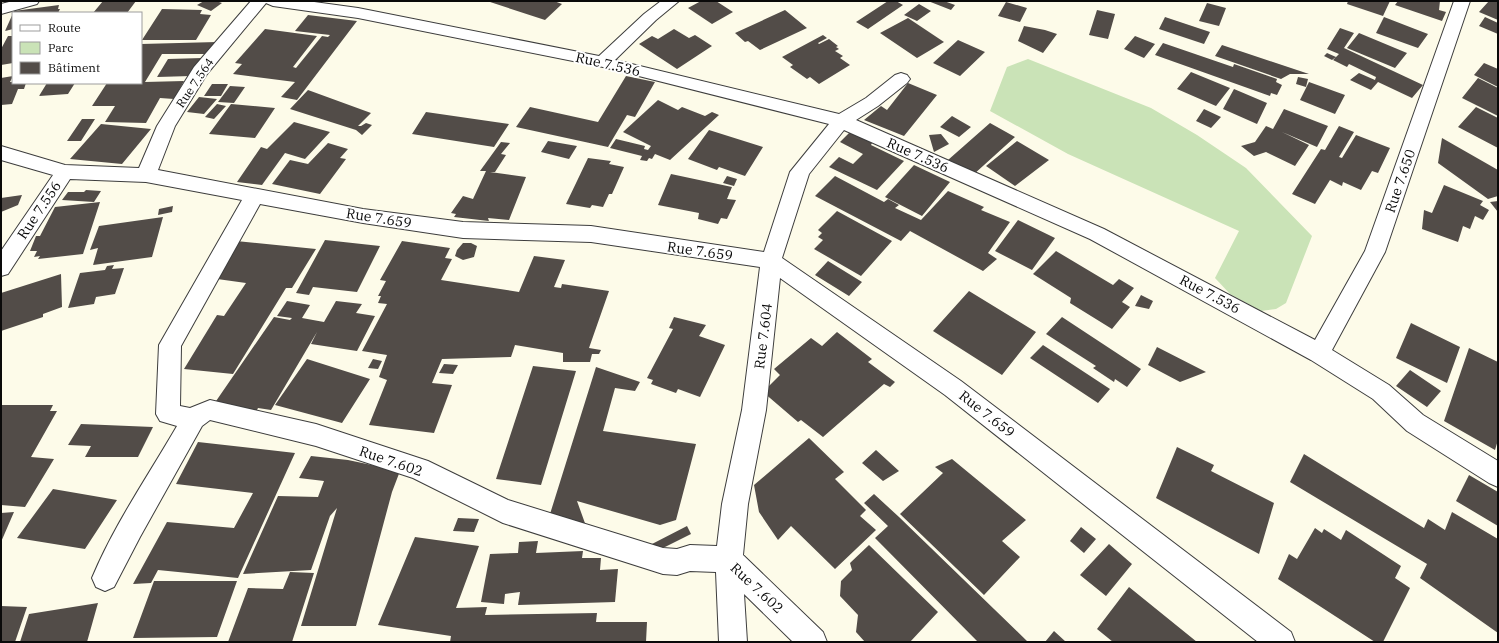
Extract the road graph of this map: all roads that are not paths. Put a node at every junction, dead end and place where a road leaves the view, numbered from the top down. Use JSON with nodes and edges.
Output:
{"nodes":[{"id":1,"x":31,"y":1,"type":"edge"},
{"id":2,"x":260,"y":1,"type":"edge"},
{"id":3,"x":273,"y":1,"type":"edge"},
{"id":4,"x":671,"y":1,"type":"edge"},
{"id":5,"x":1462,"y":1,"type":"edge"},
{"id":6,"x":1,"y":9,"type":"edge"},
{"id":7,"x":603,"y":62,"type":"junction"},
{"id":8,"x":902,"y":79,"type":"dead end"},
{"id":9,"x":841,"y":121,"type":"junction"},
{"id":10,"x":1,"y":153,"type":"edge"},
{"id":11,"x":65,"y":172,"type":"junction"},
{"id":12,"x":146,"y":175,"type":"junction"},
{"id":13,"x":255,"y":195,"type":"junction"},
{"id":14,"x":771,"y":261,"type":"junction"},
{"id":15,"x":1,"y":268,"type":"edge"},
{"id":16,"x":1319,"y":352,"type":"junction"},
{"id":17,"x":194,"y":419,"type":"junction"},
{"id":18,"x":1498,"y":475,"type":"edge"},
{"id":19,"x":729,"y":560,"type":"junction"},
{"id":20,"x":105,"y":578,"type":"dead end"},
{"id":21,"x":733,"y":642,"type":"edge"},
{"id":22,"x":813,"y":642,"type":"edge"},
{"id":23,"x":1281,"y":642,"type":"edge"}],
"edges":[{"from":1,"to":6,"type":"street"},
{"from":2,"to":12,"type":"street","name":"Rue 7.564"},
{"from":3,"to":7,"type":"street","name":"Rue 7.536"},
{"from":4,"to":7,"type":"street"},
{"from":5,"to":16,"type":"street","name":"Rue 7.650"},
{"from":7,"to":9,"type":"street","name":"Rue 7.536"},
{"from":8,"to":9,"type":"street","name":"Rue 7.604"},
{"from":9,"to":14,"type":"street","name":"Rue 7.604"},
{"from":9,"to":16,"type":"street","name":"Rue 7.536"},
{"from":10,"to":11,"type":"street","name":"Rue 7.659"},
{"from":11,"to":12,"type":"street","name":"Rue 7.659"},
{"from":11,"to":15,"type":"street","name":"Rue 7.556"},
{"from":12,"to":13,"type":"street","name":"Rue 7.659"},
{"from":13,"to":14,"type":"street","name":"Rue 7.659"},
{"from":13,"to":17,"type":"street"},
{"from":14,"to":19,"type":"street","name":"Rue 7.604"},
{"from":14,"to":23,"type":"street","name":"Rue 7.659"},
{"from":16,"to":18,"type":"street","name":"Rue 7.536"},
{"from":17,"to":19,"type":"street","name":"Rue 7.602"},
{"from":17,"to":20,"type":"street"},
{"from":19,"to":21,"type":"street","name":"Rue 7.604"},
{"from":19,"to":22,"type":"street","name":"Rue 7.602"}]}
